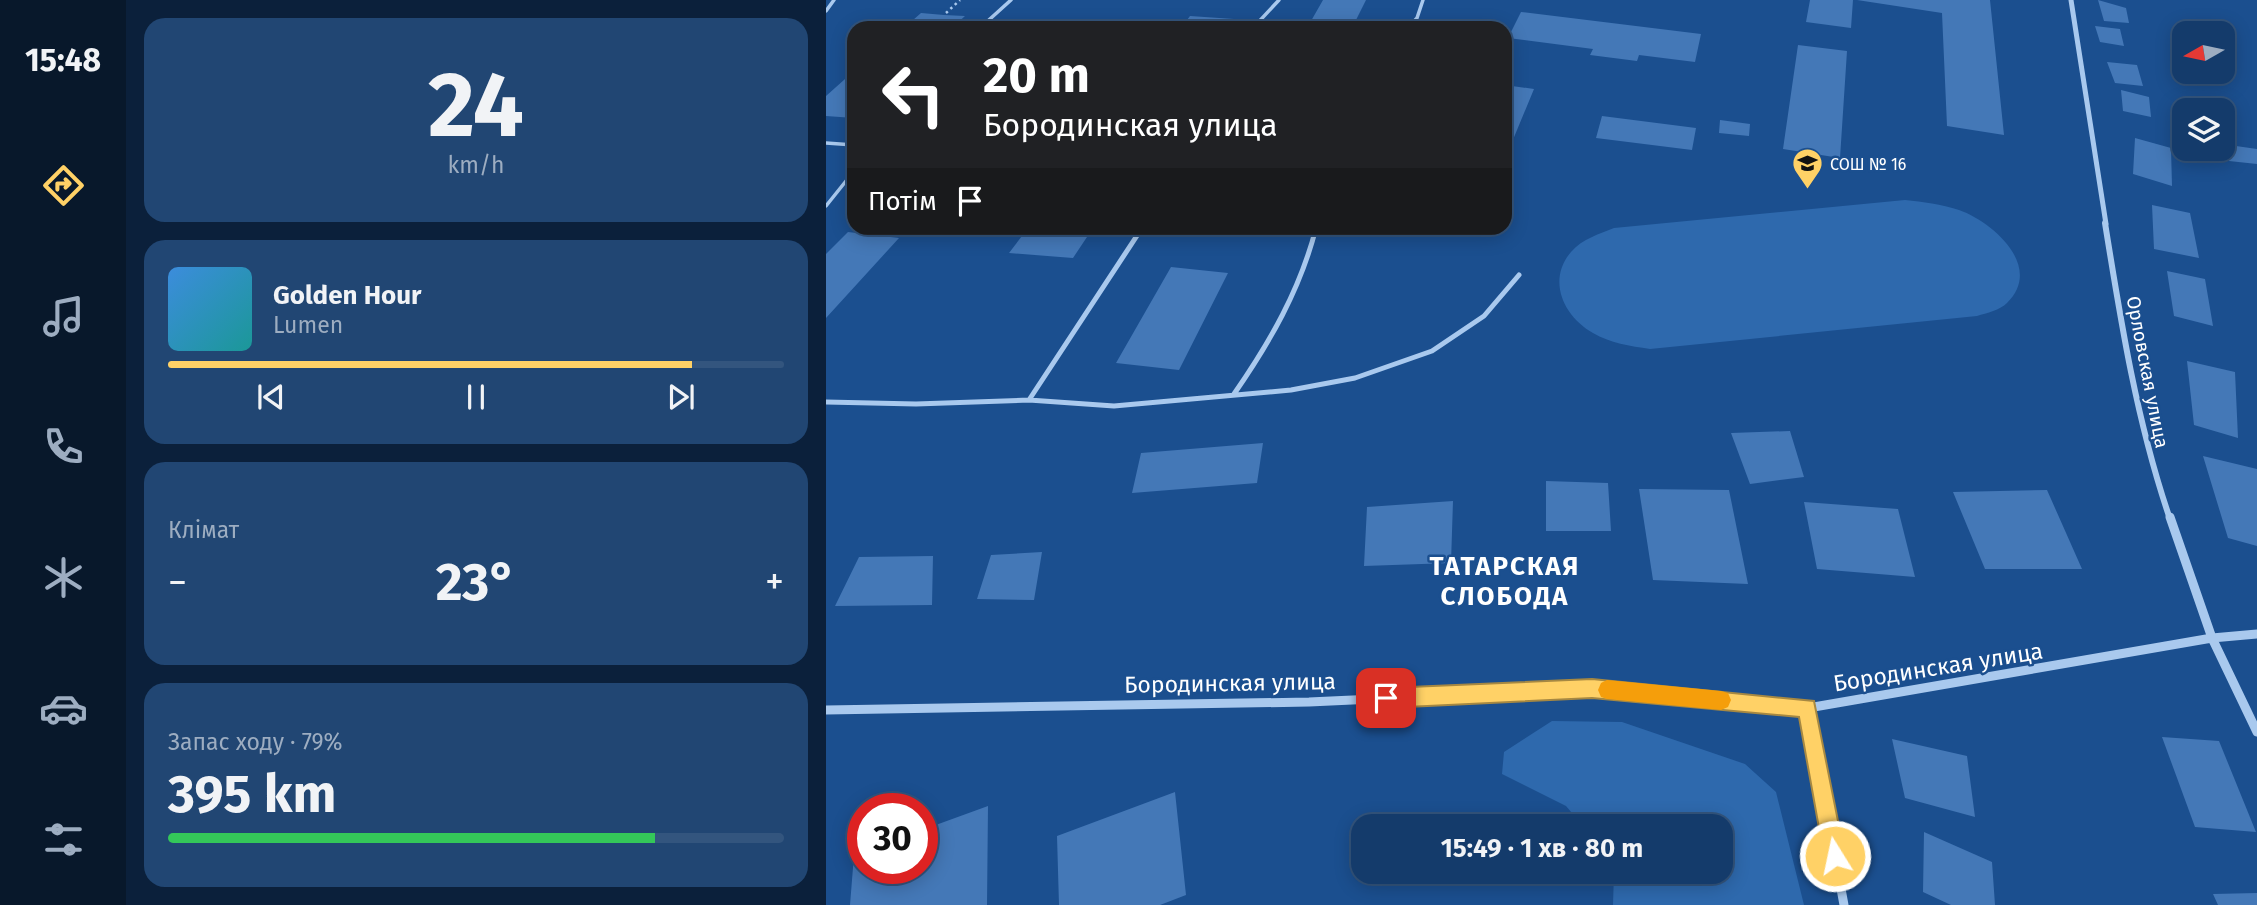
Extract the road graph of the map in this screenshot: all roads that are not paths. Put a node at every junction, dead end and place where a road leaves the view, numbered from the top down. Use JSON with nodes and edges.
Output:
{"nodes":[{"id":1,"x":834,"y":0,"type":"edge"},
{"id":2,"x":1011,"y":0,"type":"edge"},
{"id":3,"x":1279,"y":0,"type":"edge"},
{"id":4,"x":1423,"y":0,"type":"edge"},
{"id":5,"x":2071,"y":0,"type":"edge"},
{"id":6,"x":826,"y":11,"type":"edge"},
{"id":7,"x":988,"y":21,"type":"edge"},
{"id":8,"x":1260,"y":21,"type":"edge"},
{"id":9,"x":1414,"y":21,"type":"edge"},
{"id":10,"x":826,"y":143,"type":"edge"},
{"id":11,"x":847,"y":144,"type":"edge"},
{"id":12,"x":847,"y":180,"type":"edge"},
{"id":13,"x":826,"y":206,"type":"edge"},
{"id":14,"x":1138,"y":235,"type":"edge"},
{"id":15,"x":1314,"y":235,"type":"edge"},
{"id":16,"x":1519,"y":275,"type":"dead end"},
{"id":17,"x":1234,"y":394,"type":"junction"},
{"id":18,"x":1029,"y":400,"type":"junction"},
{"id":19,"x":826,"y":402,"type":"edge"},
{"id":20,"x":2257,"y":634,"type":"edge"},
{"id":21,"x":2212,"y":638,"type":"junction"},
{"id":22,"x":1808,"y":708,"type":"junction"},
{"id":23,"x":826,"y":710,"type":"edge"},
{"id":24,"x":2257,"y":732,"type":"edge"},
{"id":25,"x":1844,"y":905,"type":"edge"}],
"edges":[{"from":1,"to":6,"type":"lane"},
{"from":2,"to":7,"type":"lane"},
{"from":3,"to":8,"type":"lane"},
{"from":4,"to":9,"type":"lane"},
{"from":5,"to":21,"type":"street","name":"Орловская улица"},
{"from":10,"to":11,"type":"lane"},
{"from":12,"to":13,"type":"lane"},
{"from":14,"to":18,"type":"lane"},
{"from":15,"to":17,"type":"lane"},
{"from":16,"to":17,"type":"lane"},
{"from":17,"to":18,"type":"lane"},
{"from":18,"to":19,"type":"lane"},
{"from":20,"to":21,"type":"street","name":"Бородинская улица"},
{"from":21,"to":22,"type":"street","name":"Бородинская улица"},
{"from":21,"to":24,"type":"street","name":"Орловская улица"},
{"from":22,"to":23,"type":"street","name":"Бородинская улица"},
{"from":22,"to":25,"type":"street"}]}
